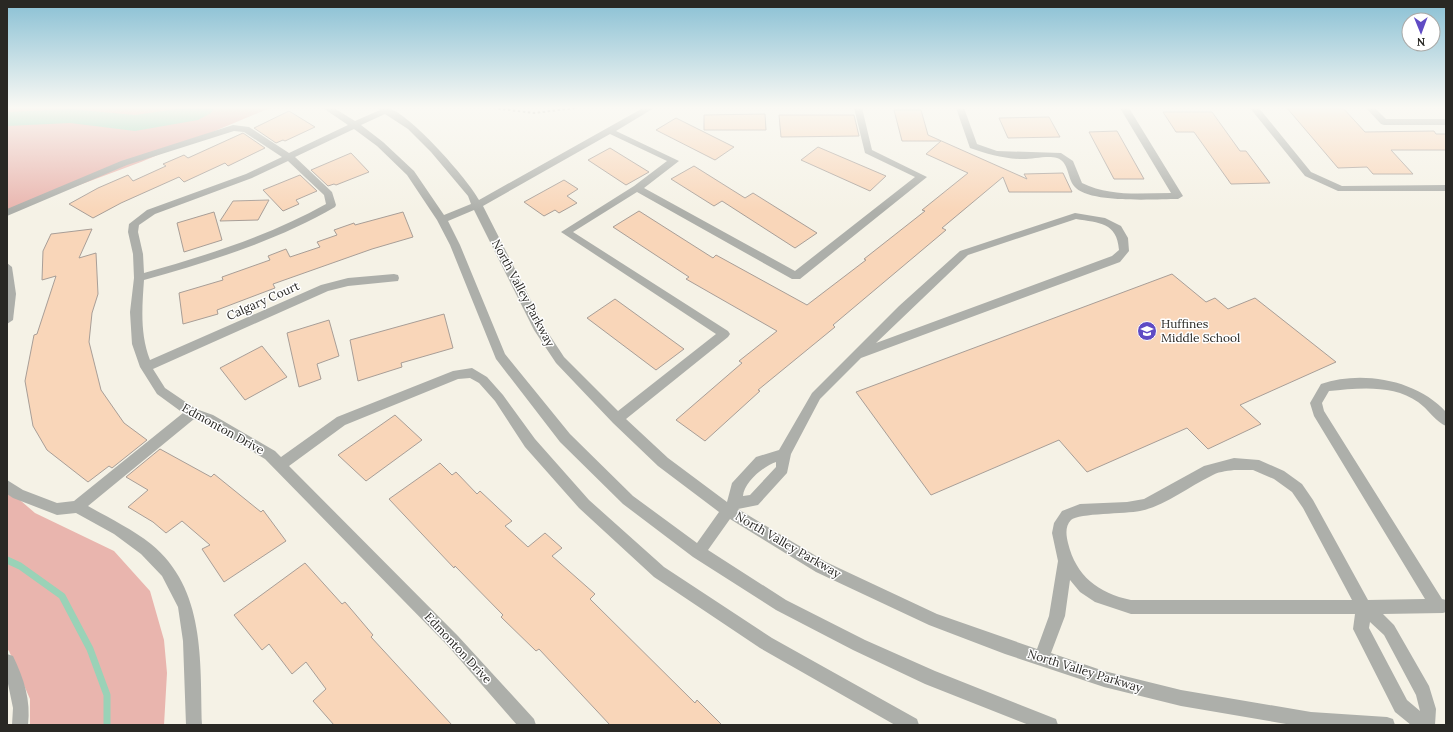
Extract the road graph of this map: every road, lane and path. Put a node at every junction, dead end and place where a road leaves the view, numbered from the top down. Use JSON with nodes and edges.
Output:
{"nodes":[{"id":1,"x":189,"y":142,"type":"edge"},
{"id":2,"x":266,"y":142,"type":"edge"},
{"id":3,"x":321,"y":142,"type":"edge"},
{"id":4,"x":378,"y":142,"type":"edge"},
{"id":5,"x":426,"y":142,"type":"edge"},
{"id":6,"x":590,"y":142,"type":"edge"},
{"id":7,"x":634,"y":142,"type":"edge"},
{"id":8,"x":866,"y":142,"type":"edge"},
{"id":9,"x":972,"y":142,"type":"edge"},
{"id":10,"x":1145,"y":142,"type":"edge"},
{"id":11,"x":1282,"y":142,"type":"edge"},
{"id":12,"x":290,"y":158,"type":"junction"},
{"id":13,"x":637,"y":188,"type":"junction"},
{"id":14,"x":1446,"y":188,"type":"edge"},
{"id":15,"x":477,"y":205,"type":"junction"},
{"id":16,"x":7,"y":213,"type":"edge"},
{"id":17,"x":442,"y":220,"type":"junction"},
{"id":18,"x":7,"y":267,"type":"edge"},
{"id":19,"x":139,"y":278,"type":"junction"},
{"id":20,"x":394,"y":278,"type":"dead end"},
{"id":21,"x":7,"y":320,"type":"edge"},
{"id":22,"x":857,"y":355,"type":"junction"},
{"id":23,"x":146,"y":367,"type":"junction"},
{"id":24,"x":192,"y":413,"type":"junction"},
{"id":25,"x":617,"y":419,"type":"junction"},
{"id":26,"x":1446,"y":421,"type":"edge"},
{"id":27,"x":784,"y":454,"type":"junction"},
{"id":28,"x":280,"y":465,"type":"junction"},
{"id":29,"x":7,"y":486,"type":"edge"},
{"id":30,"x":77,"y":506,"type":"junction"},
{"id":31,"x":731,"y":506,"type":"junction"},
{"id":32,"x":698,"y":552,"type":"junction"},
{"id":33,"x":1065,"y":561,"type":"junction"},
{"id":34,"x":1442,"y":606,"type":"edge"},
{"id":35,"x":1364,"y":607,"type":"junction"},
{"id":36,"x":1041,"y":658,"type":"junction"},
{"id":37,"x":7,"y":662,"type":"edge"},
{"id":38,"x":20,"y":725,"type":"edge"},
{"id":39,"x":194,"y":725,"type":"edge"},
{"id":40,"x":528,"y":725,"type":"edge"},
{"id":41,"x":911,"y":725,"type":"edge"},
{"id":42,"x":1050,"y":725,"type":"edge"},
{"id":43,"x":1387,"y":725,"type":"edge"},
{"id":44,"x":1424,"y":725,"type":"edge"},
{"id":45,"x":1427,"y":725,"type":"edge"}],
"edges":[{"from":1,"to":16,"type":"street"},
{"from":2,"to":12,"type":"street"},
{"from":3,"to":12,"type":"street","name":"Edmonton Drive"},
{"from":4,"to":17,"type":"street"},
{"from":5,"to":15,"type":"street","name":"North Valley Parkway"},
{"from":6,"to":15,"type":"street"},
{"from":7,"to":13,"type":"street"},
{"from":8,"to":13,"type":"street"},
{"from":9,"to":10,"type":"street"},
{"from":11,"to":14,"type":"street"},
{"from":12,"to":19,"type":"street","name":"Edmonton Drive"},
{"from":12,"to":19,"type":"street"},
{"from":13,"to":25,"type":"street"},
{"from":15,"to":17,"type":"street"},
{"from":15,"to":25,"type":"street","name":"North Valley Parkway"},
{"from":17,"to":32,"type":"street"},
{"from":18,"to":21,"type":"street"},
{"from":19,"to":23,"type":"street","name":"Edmonton Drive"},
{"from":20,"to":23,"type":"street","name":"Calgary Court"},
{"from":22,"to":22,"type":"street"},
{"from":22,"to":27,"type":"street"},
{"from":23,"to":24,"type":"street","name":"Edmonton Drive"},
{"from":24,"to":28,"type":"street","name":"Edmonton Drive"},
{"from":24,"to":30,"type":"street"},
{"from":25,"to":31,"type":"street","name":"North Valley Parkway"},
{"from":26,"to":34,"type":"street"},
{"from":27,"to":31,"type":"street"},
{"from":27,"to":31,"type":"street"},
{"from":28,"to":40,"type":"street","name":"Edmonton Drive"},
{"from":28,"to":41,"type":"street"},
{"from":29,"to":30,"type":"street"},
{"from":30,"to":39,"type":"street"},
{"from":31,"to":32,"type":"street"},
{"from":31,"to":36,"type":"street","name":"North Valley Parkway"},
{"from":32,"to":42,"type":"street"},
{"from":33,"to":35,"type":"street"},
{"from":33,"to":35,"type":"street"},
{"from":33,"to":36,"type":"street"},
{"from":34,"to":35,"type":"street"},
{"from":35,"to":44,"type":"street"},
{"from":35,"to":45,"type":"street"},
{"from":36,"to":43,"type":"street","name":"North Valley Parkway"},
{"from":37,"to":38,"type":"street"}]}
